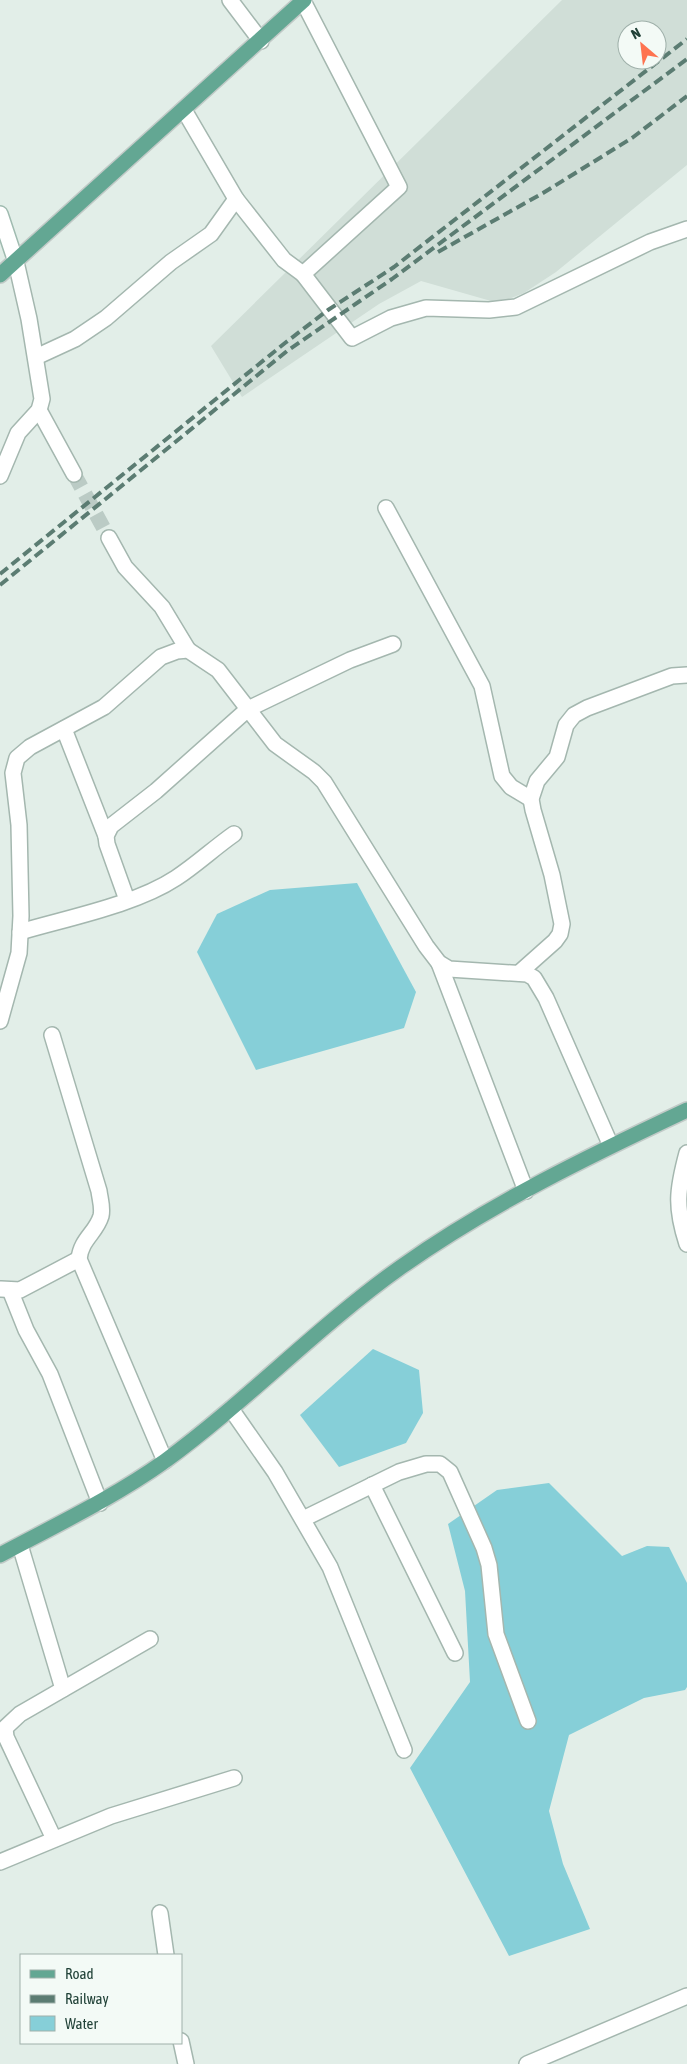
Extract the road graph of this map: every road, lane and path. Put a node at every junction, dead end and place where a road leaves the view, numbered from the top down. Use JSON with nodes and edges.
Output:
{"nodes":[{"id":1,"x":230,"y":0,"type":"edge"},
{"id":2,"x":304,"y":1,"type":"edge"},
{"id":3,"x":261,"y":41,"type":"junction"},
{"id":4,"x":184,"y":110,"type":"junction"},
{"id":5,"x":236,"y":199,"type":"junction"},
{"id":6,"x":0,"y":214,"type":"edge"},
{"id":7,"x":687,"y":229,"type":"edge"},
{"id":8,"x":16,"y":262,"type":"junction"},
{"id":9,"x":303,"y":274,"type":"junction"},
{"id":10,"x":0,"y":275,"type":"edge"},
{"id":11,"x":36,"y":357,"type":"junction"},
{"id":12,"x":39,"y":410,"type":"junction"},
{"id":13,"x":74,"y":474,"type":"tunnel mouth"},
{"id":14,"x":0,"y":476,"type":"edge"},
{"id":15,"x":386,"y":508,"type":"dead end"},
{"id":16,"x":109,"y":538,"type":"tunnel mouth"},
{"id":17,"x":393,"y":644,"type":"dead end"},
{"id":18,"x":188,"y":650,"type":"junction"},
{"id":19,"x":687,"y":675,"type":"edge"},
{"id":20,"x":248,"y":709,"type":"junction"},
{"id":21,"x":64,"y":729,"type":"junction"},
{"id":22,"x":531,"y":799,"type":"junction"},
{"id":23,"x":234,"y":834,"type":"dead end"},
{"id":24,"x":106,"y":836,"type":"junction"},
{"id":25,"x":126,"y":900,"type":"junction"},
{"id":26,"x":20,"y":932,"type":"junction"},
{"id":27,"x":439,"y":963,"type":"junction"},
{"id":28,"x":519,"y":973,"type":"junction"},
{"id":29,"x":0,"y":1021,"type":"edge"},
{"id":30,"x":52,"y":1035,"type":"dead end"},
{"id":31,"x":687,"y":1110,"type":"edge"},
{"id":32,"x":611,"y":1146,"type":"junction"},
{"id":33,"x":687,"y":1153,"type":"edge"},
{"id":34,"x":526,"y":1191,"type":"junction"},
{"id":35,"x":687,"y":1244,"type":"edge"},
{"id":36,"x":79,"y":1260,"type":"junction"},
{"id":37,"x":5,"y":1289,"type":"edge"},
{"id":38,"x":231,"y":1409,"type":"junction"},
{"id":39,"x":165,"y":1461,"type":"junction"},
{"id":40,"x":372,"y":1485,"type":"junction"},
{"id":41,"x":100,"y":1503,"type":"junction"},
{"id":42,"x":303,"y":1518,"type":"junction"},
{"id":43,"x":20,"y":1544,"type":"junction"},
{"id":44,"x":0,"y":1555,"type":"edge"},
{"id":45,"x":150,"y":1639,"type":"dead end"},
{"id":46,"x":455,"y":1653,"type":"dead end"},
{"id":47,"x":63,"y":1689,"type":"junction"},
{"id":48,"x":528,"y":1721,"type":"dead end"},
{"id":49,"x":404,"y":1750,"type":"dead end"},
{"id":50,"x":234,"y":1778,"type":"dead end"},
{"id":51,"x":54,"y":1839,"type":"junction"},
{"id":52,"x":0,"y":1862,"type":"edge"},
{"id":53,"x":160,"y":1914,"type":"dead end"},
{"id":54,"x":166,"y":1954,"type":"edge"},
{"id":55,"x":687,"y":1996,"type":"edge"},
{"id":56,"x":182,"y":2044,"type":"edge"},
{"id":57,"x":186,"y":2064,"type":"edge"},
{"id":58,"x":527,"y":2064,"type":"edge"}],
"edges":[{"from":1,"to":3,"type":"street"},
{"from":2,"to":3,"type":"main road"},
{"from":2,"to":9,"type":"street"},
{"from":3,"to":4,"type":"main road"},
{"from":4,"to":5,"type":"street"},
{"from":4,"to":8,"type":"main road"},
{"from":5,"to":9,"type":"street"},
{"from":5,"to":11,"type":"street"},
{"from":6,"to":8,"type":"street"},
{"from":7,"to":9,"type":"street"},
{"from":8,"to":10,"type":"main road"},
{"from":8,"to":11,"type":"street"},
{"from":11,"to":12,"type":"street"},
{"from":12,"to":13,"type":"street"},
{"from":12,"to":14,"type":"street"},
{"from":15,"to":22,"type":"street"},
{"from":16,"to":18,"type":"street"},
{"from":17,"to":20,"type":"street"},
{"from":18,"to":20,"type":"street"},
{"from":18,"to":21,"type":"street"},
{"from":19,"to":22,"type":"street"},
{"from":20,"to":24,"type":"street"},
{"from":20,"to":27,"type":"street"},
{"from":21,"to":24,"type":"street"},
{"from":21,"to":26,"type":"street"},
{"from":22,"to":28,"type":"street"},
{"from":23,"to":25,"type":"street"},
{"from":24,"to":25,"type":"street"},
{"from":25,"to":26,"type":"street"},
{"from":26,"to":29,"type":"street"},
{"from":27,"to":28,"type":"street"},
{"from":27,"to":34,"type":"street"},
{"from":28,"to":32,"type":"street"},
{"from":30,"to":36,"type":"street"},
{"from":31,"to":32,"type":"main road"},
{"from":32,"to":34,"type":"main road"},
{"from":33,"to":35,"type":"street"},
{"from":34,"to":38,"type":"main road"},
{"from":36,"to":37,"type":"street"},
{"from":36,"to":39,"type":"street"},
{"from":37,"to":41,"type":"street"},
{"from":38,"to":39,"type":"main road"},
{"from":38,"to":42,"type":"street"},
{"from":39,"to":41,"type":"main road"},
{"from":40,"to":42,"type":"street"},
{"from":40,"to":46,"type":"street"},
{"from":40,"to":48,"type":"street"},
{"from":41,"to":43,"type":"main road"},
{"from":42,"to":49,"type":"street"},
{"from":43,"to":44,"type":"main road"},
{"from":43,"to":47,"type":"street"},
{"from":45,"to":47,"type":"street"},
{"from":47,"to":51,"type":"street"},
{"from":50,"to":51,"type":"street"},
{"from":51,"to":52,"type":"street"},
{"from":53,"to":54,"type":"street"},
{"from":55,"to":58,"type":"street"},
{"from":56,"to":57,"type":"street"}]}
